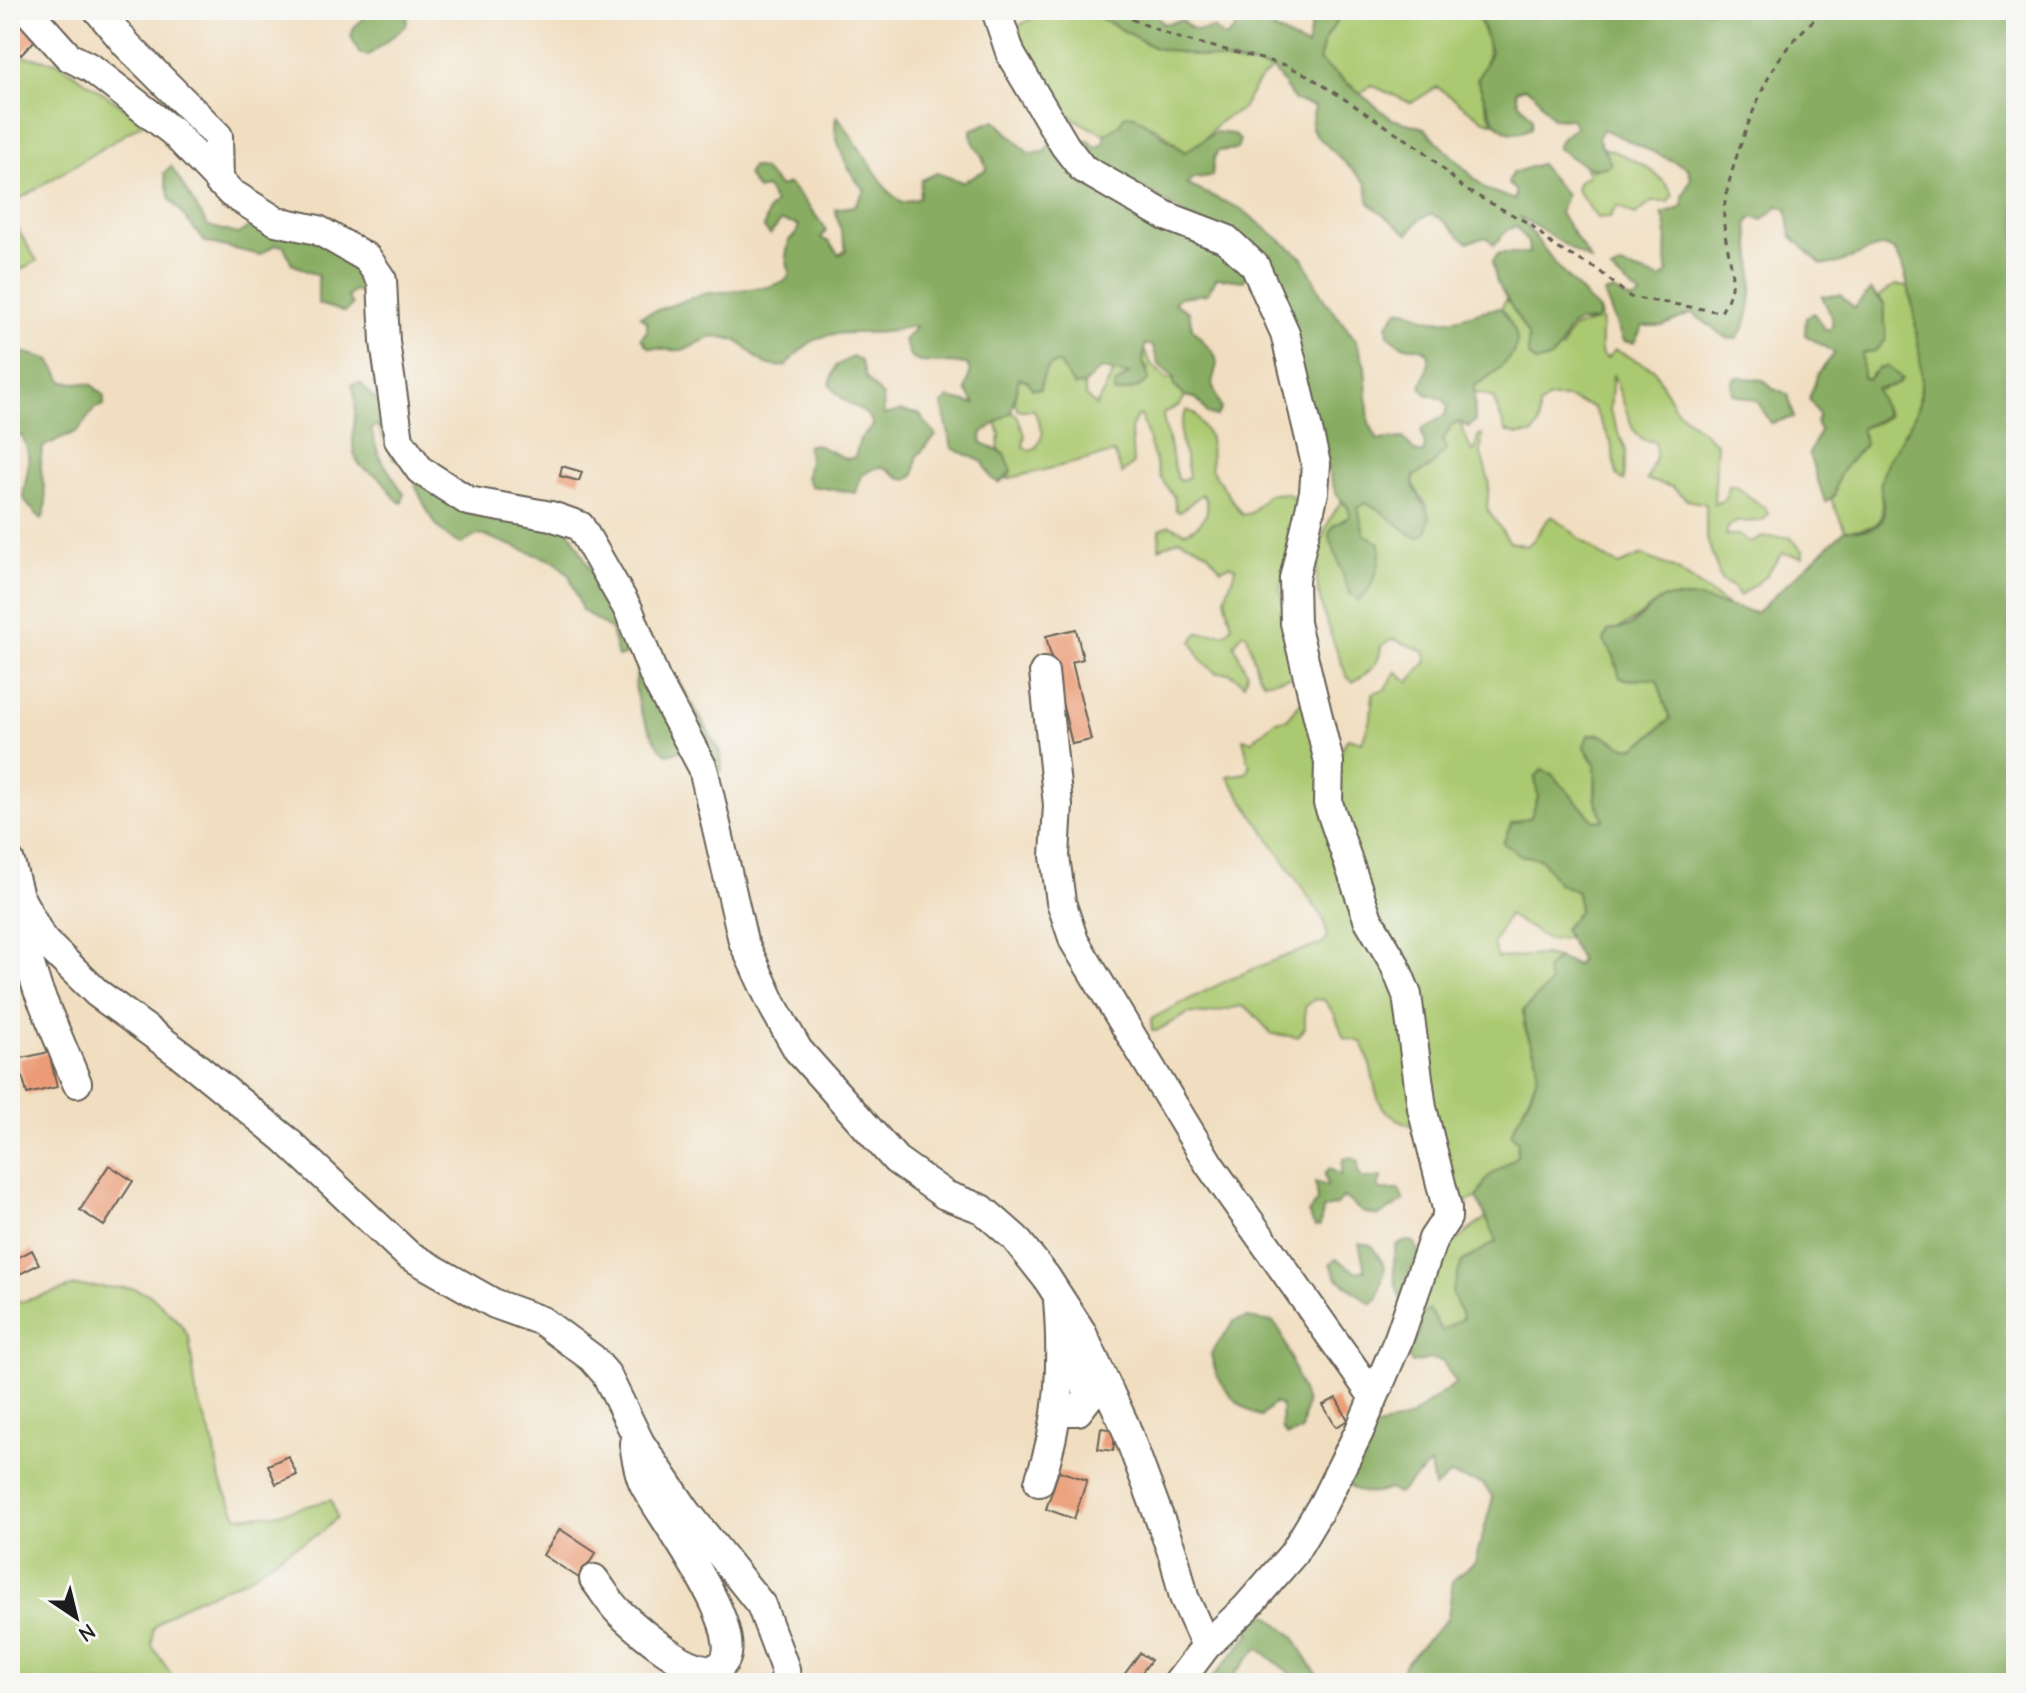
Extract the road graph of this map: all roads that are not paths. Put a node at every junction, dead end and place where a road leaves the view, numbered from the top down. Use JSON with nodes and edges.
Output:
{"nodes":[{"id":1,"x":27,"y":10,"type":"edge"},
{"id":2,"x":98,"y":10,"type":"edge"},
{"id":3,"x":996,"y":10,"type":"edge"},
{"id":4,"x":219,"y":182,"type":"junction"},
{"id":5,"x":1044,"y":672,"type":"dead end"},
{"id":6,"x":11,"y":866,"type":"edge"},
{"id":7,"x":77,"y":1083,"type":"dead end"},
{"id":8,"x":1057,"y":1295,"type":"junction"},
{"id":9,"x":1373,"y":1396,"type":"junction"},
{"id":10,"x":632,"y":1426,"type":"junction"},
{"id":11,"x":1039,"y":1482,"type":"dead end"},
{"id":12,"x":594,"y":1579,"type":"dead end"},
{"id":13,"x":1206,"y":1646,"type":"junction"},
{"id":14,"x":786,"y":1683,"type":"edge"},
{"id":15,"x":1178,"y":1683,"type":"edge"}],
"edges":[{"from":1,"to":4,"type":"street"},
{"from":2,"to":4,"type":"street"},
{"from":3,"to":9,"type":"street"},
{"from":4,"to":8,"type":"street"},
{"from":5,"to":9,"type":"street"},
{"from":6,"to":7,"type":"street"},
{"from":6,"to":10,"type":"street"},
{"from":8,"to":11,"type":"street"},
{"from":8,"to":13,"type":"street"},
{"from":9,"to":13,"type":"street"},
{"from":10,"to":12,"type":"street"},
{"from":10,"to":14,"type":"street"},
{"from":13,"to":15,"type":"street"}]}
